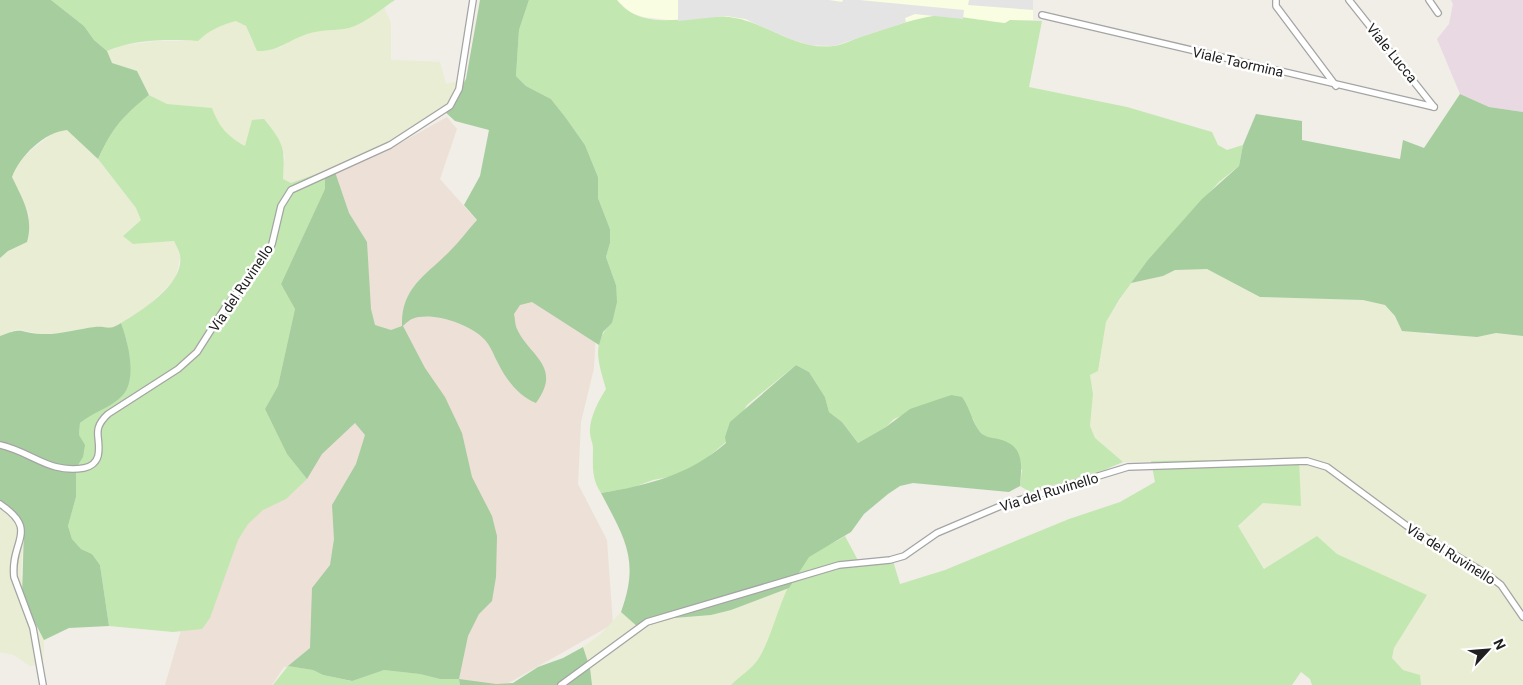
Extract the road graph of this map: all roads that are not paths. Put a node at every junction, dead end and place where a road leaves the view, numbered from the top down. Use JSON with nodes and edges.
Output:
{"nodes":[{"id":1,"x":473,"y":0,"type":"edge"},
{"id":2,"x":1349,"y":0,"type":"edge"},
{"id":3,"x":1428,"y":0,"type":"edge"},
{"id":4,"x":1276,"y":3,"type":"edge"},
{"id":5,"x":1438,"y":13,"type":"dead end"},
{"id":6,"x":1042,"y":15,"type":"dead end"},
{"id":7,"x":1336,"y":86,"type":"junction"},
{"id":8,"x":1434,"y":107,"type":"joint"},
{"id":9,"x":0,"y":446,"type":"edge"},
{"id":10,"x":0,"y":504,"type":"edge"},
{"id":11,"x":1523,"y":618,"type":"edge"},
{"id":12,"x":42,"y":685,"type":"edge"},
{"id":13,"x":561,"y":685,"type":"edge"}],
"edges":[{"from":1,"to":9,"type":"street","name":"Via del Ruvinello"},
{"from":2,"to":8,"type":"street","name":"Viale Lucca"},
{"from":3,"to":5,"type":"street"},
{"from":4,"to":7,"type":"street"},
{"from":6,"to":7,"type":"street","name":"Viale Taormina"},
{"from":7,"to":8,"type":"street","name":"Viale Taormina"},
{"from":10,"to":12,"type":"street"},
{"from":11,"to":13,"type":"street","name":"Via del Ruvinello"}]}
